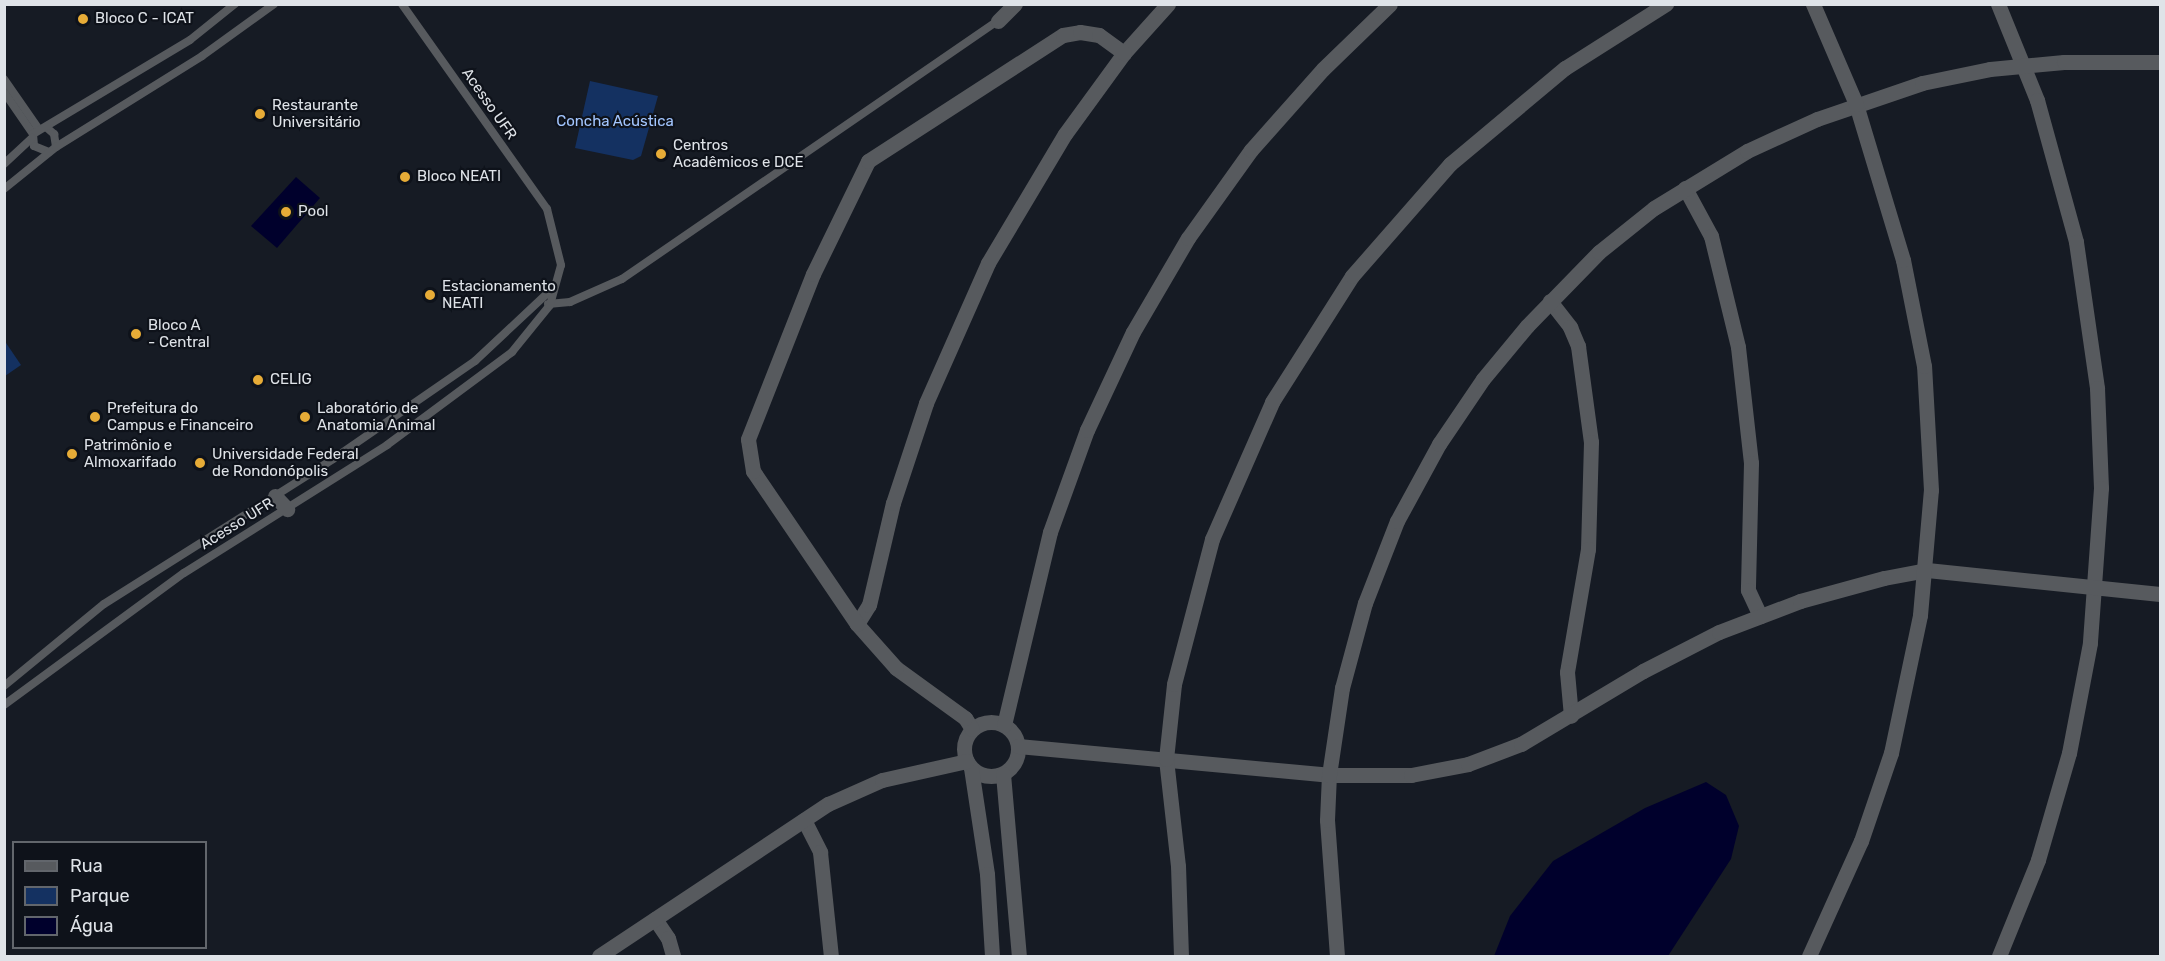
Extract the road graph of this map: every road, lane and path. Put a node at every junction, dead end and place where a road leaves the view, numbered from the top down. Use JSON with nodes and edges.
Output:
{"nodes":[{"id":1,"x":236,"y":4,"type":"edge"},
{"id":2,"x":274,"y":4,"type":"edge"},
{"id":3,"x":402,"y":4,"type":"edge"},
{"id":4,"x":1015,"y":4,"type":"edge"},
{"id":5,"x":1168,"y":4,"type":"edge"},
{"id":6,"x":1390,"y":4,"type":"edge"},
{"id":7,"x":1666,"y":4,"type":"edge"},
{"id":8,"x":1813,"y":4,"type":"edge"},
{"id":9,"x":1998,"y":4,"type":"edge"},
{"id":10,"x":998,"y":21,"type":"joint"},
{"id":11,"x":1124,"y":53,"type":"junction"},
{"id":12,"x":2160,"y":62,"type":"edge"},
{"id":13,"x":2023,"y":65,"type":"junction"},
{"id":14,"x":4,"y":79,"type":"edge"},
{"id":15,"x":4,"y":92,"type":"edge"},
{"id":16,"x":1856,"y":105,"type":"junction"},
{"id":17,"x":37,"y":132,"type":"junction"},
{"id":18,"x":52,"y":149,"type":"junction"},
{"id":19,"x":4,"y":164,"type":"edge"},
{"id":20,"x":1685,"y":188,"type":"junction"},
{"id":21,"x":4,"y":189,"type":"edge"},
{"id":22,"x":552,"y":290,"type":"junction"},
{"id":23,"x":538,"y":301,"type":"junction"},
{"id":24,"x":1550,"y":301,"type":"junction"},
{"id":25,"x":550,"y":305,"type":"junction"},
{"id":26,"x":501,"y":339,"type":"junction"},
{"id":27,"x":512,"y":352,"type":"junction"},
{"id":28,"x":275,"y":496,"type":"junction"},
{"id":29,"x":287,"y":509,"type":"junction"},
{"id":30,"x":1927,"y":570,"type":"junction"},
{"id":31,"x":2097,"y":587,"type":"junction"},
{"id":32,"x":2160,"y":594,"type":"edge"},
{"id":33,"x":1760,"y":616,"type":"junction"},
{"id":34,"x":857,"y":624,"type":"junction"},
{"id":35,"x":4,"y":686,"type":"edge"},
{"id":36,"x":4,"y":705,"type":"edge"},
{"id":37,"x":1572,"y":716,"type":"junction"},
{"id":38,"x":1004,"y":725,"type":"junction"},
{"id":39,"x":972,"y":729,"type":"junction"},
{"id":40,"x":1018,"y":746,"type":"junction"},
{"id":41,"x":1166,"y":759,"type":"junction"},
{"id":42,"x":969,"y":764,"type":"junction"},
{"id":43,"x":1003,"y":774,"type":"junction"},
{"id":44,"x":1329,"y":775,"type":"junction"},
{"id":45,"x":804,"y":820,"type":"junction"},
{"id":46,"x":655,"y":919,"type":"junction"},
{"id":47,"x":599,"y":957,"type":"edge"},
{"id":48,"x":673,"y":957,"type":"edge"},
{"id":49,"x":831,"y":957,"type":"edge"},
{"id":50,"x":992,"y":957,"type":"edge"},
{"id":51,"x":1019,"y":957,"type":"edge"},
{"id":52,"x":1181,"y":957,"type":"edge"},
{"id":53,"x":1336,"y":957,"type":"edge"},
{"id":54,"x":1809,"y":957,"type":"edge"},
{"id":55,"x":1999,"y":957,"type":"edge"}],
"edges":[{"from":1,"to":17,"type":"lane"},
{"from":2,"to":18,"type":"lane"},
{"from":3,"to":22,"type":"lane","name":"Acesso UFR"},
{"from":4,"to":10,"type":"street"},
{"from":5,"to":11,"type":"street"},
{"from":6,"to":38,"type":"street"},
{"from":7,"to":41,"type":"street"},
{"from":8,"to":16,"type":"street"},
{"from":9,"to":13,"type":"street"},
{"from":10,"to":25,"type":"lane"},
{"from":11,"to":34,"type":"street"},
{"from":11,"to":34,"type":"street"},
{"from":12,"to":13,"type":"street"},
{"from":13,"to":16,"type":"street"},
{"from":13,"to":31,"type":"street"},
{"from":14,"to":17,"type":"lane"},
{"from":15,"to":17,"type":"lane"},
{"from":16,"to":20,"type":"street"},
{"from":16,"to":30,"type":"street"},
{"from":17,"to":18,"type":"lane"},
{"from":17,"to":18,"type":"lane"},
{"from":17,"to":19,"type":"lane"},
{"from":18,"to":21,"type":"lane"},
{"from":20,"to":24,"type":"street"},
{"from":20,"to":33,"type":"street"},
{"from":22,"to":23,"type":"lane"},
{"from":22,"to":25,"type":"lane","name":"Acesso UFR"},
{"from":23,"to":25,"type":"lane"},
{"from":23,"to":26,"type":"lane"},
{"from":24,"to":37,"type":"street"},
{"from":24,"to":44,"type":"street"},
{"from":25,"to":27,"type":"lane","name":"Acesso UFR"},
{"from":26,"to":27,"type":"lane"},
{"from":26,"to":28,"type":"lane"},
{"from":27,"to":29,"type":"lane","name":"Acesso UFR"},
{"from":28,"to":29,"type":"street"},
{"from":28,"to":35,"type":"lane"},
{"from":29,"to":36,"type":"lane","name":"Acesso UFR"},
{"from":30,"to":31,"type":"street"},
{"from":30,"to":33,"type":"street"},
{"from":30,"to":54,"type":"street"},
{"from":31,"to":32,"type":"street"},
{"from":31,"to":55,"type":"street"},
{"from":33,"to":37,"type":"street"},
{"from":34,"to":39,"type":"street"},
{"from":37,"to":44,"type":"street"},
{"from":38,"to":39,"type":"street"},
{"from":38,"to":40,"type":"street"},
{"from":39,"to":42,"type":"street"},
{"from":40,"to":41,"type":"street"},
{"from":40,"to":43,"type":"street"},
{"from":41,"to":44,"type":"street"},
{"from":41,"to":52,"type":"street"},
{"from":42,"to":43,"type":"street"},
{"from":42,"to":45,"type":"street"},
{"from":42,"to":50,"type":"street"},
{"from":43,"to":51,"type":"street"},
{"from":44,"to":53,"type":"street"},
{"from":45,"to":46,"type":"street"},
{"from":45,"to":49,"type":"street"},
{"from":46,"to":47,"type":"street"},
{"from":46,"to":48,"type":"street"}]}
